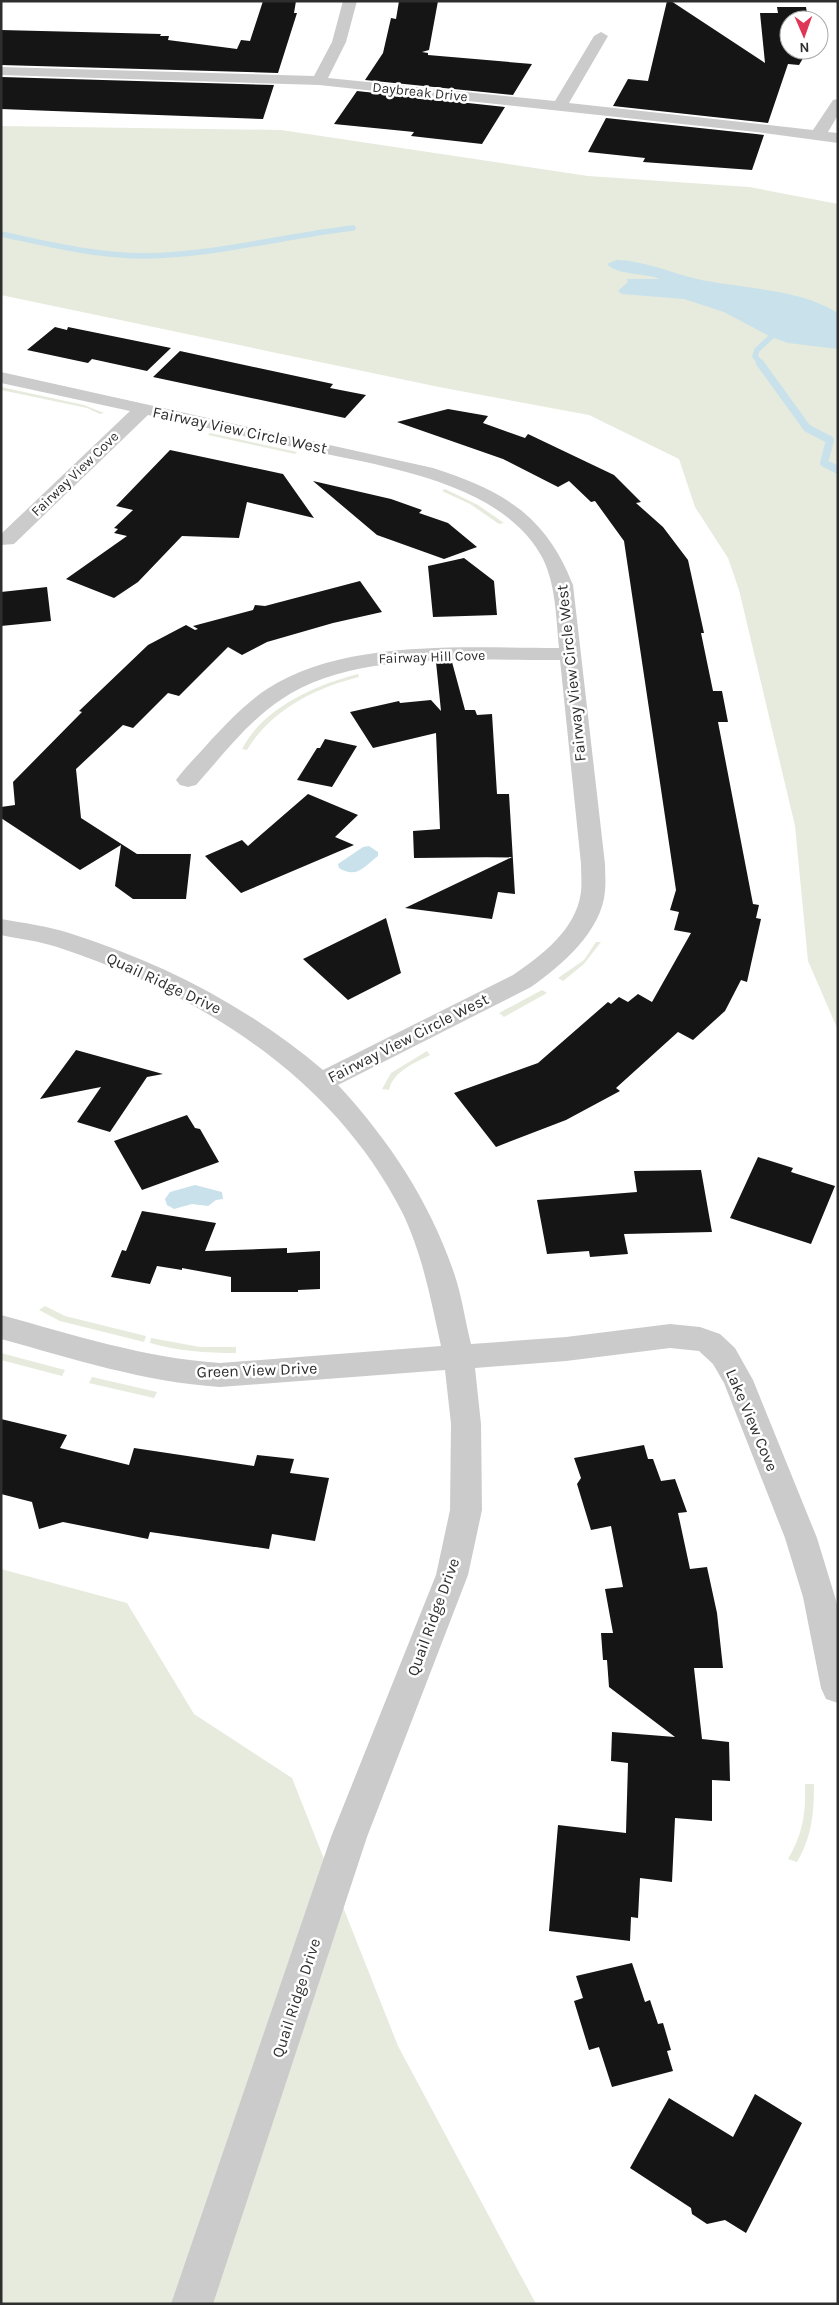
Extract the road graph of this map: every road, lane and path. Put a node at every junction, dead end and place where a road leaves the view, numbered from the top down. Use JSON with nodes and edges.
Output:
{"nodes":[{"id":1,"x":350,"y":1,"type":"edge"},
{"id":2,"x":601,"y":36,"type":"dead end"},
{"id":3,"x":1,"y":71,"type":"edge"},
{"id":4,"x":319,"y":81,"type":"junction"},
{"id":5,"x":838,"y":103,"type":"edge"},
{"id":6,"x":560,"y":106,"type":"junction"},
{"id":7,"x":818,"y":134,"type":"junction"},
{"id":8,"x":838,"y":138,"type":"edge"},
{"id":9,"x":1,"y":377,"type":"edge"},
{"id":10,"x":143,"y":409,"type":"junction"},
{"id":11,"x":7,"y":540,"type":"dead end"},
{"id":12,"x":569,"y":654,"type":"junction"},
{"id":13,"x":188,"y":780,"type":"dead end"},
{"id":14,"x":1,"y":927,"type":"edge"},
{"id":15,"x":320,"y":1082,"type":"junction"},
{"id":16,"x":1,"y":1327,"type":"edge"},
{"id":17,"x":458,"y":1355,"type":"junction"},
{"id":18,"x":838,"y":1688,"type":"edge"},
{"id":19,"x":192,"y":2304,"type":"edge"}],
"edges":[{"from":1,"to":4,"type":"street"},
{"from":2,"to":6,"type":"street"},
{"from":3,"to":4,"type":"street","name":"Daybreak Drive"},
{"from":4,"to":6,"type":"street","name":"Daybreak Drive"},
{"from":5,"to":7,"type":"street"},
{"from":6,"to":7,"type":"street","name":"Daybreak Drive"},
{"from":7,"to":8,"type":"street","name":"Daybreak Drive"},
{"from":9,"to":10,"type":"street","name":"Fairway View Circle West"},
{"from":10,"to":11,"type":"street","name":"Fairway View Cove"},
{"from":10,"to":12,"type":"street","name":"Fairway View Circle West"},
{"from":12,"to":13,"type":"street","name":"Fairway Hill Cove"},
{"from":12,"to":15,"type":"street","name":"Fairway View Circle West"},
{"from":14,"to":15,"type":"street","name":"Quail Ridge Drive"},
{"from":15,"to":17,"type":"street","name":"Quail Ridge Drive"},
{"from":16,"to":17,"type":"street","name":"Green View Drive"},
{"from":17,"to":18,"type":"street","name":"Lake View Cove"},
{"from":17,"to":19,"type":"street","name":"Quail Ridge Drive"}]}
